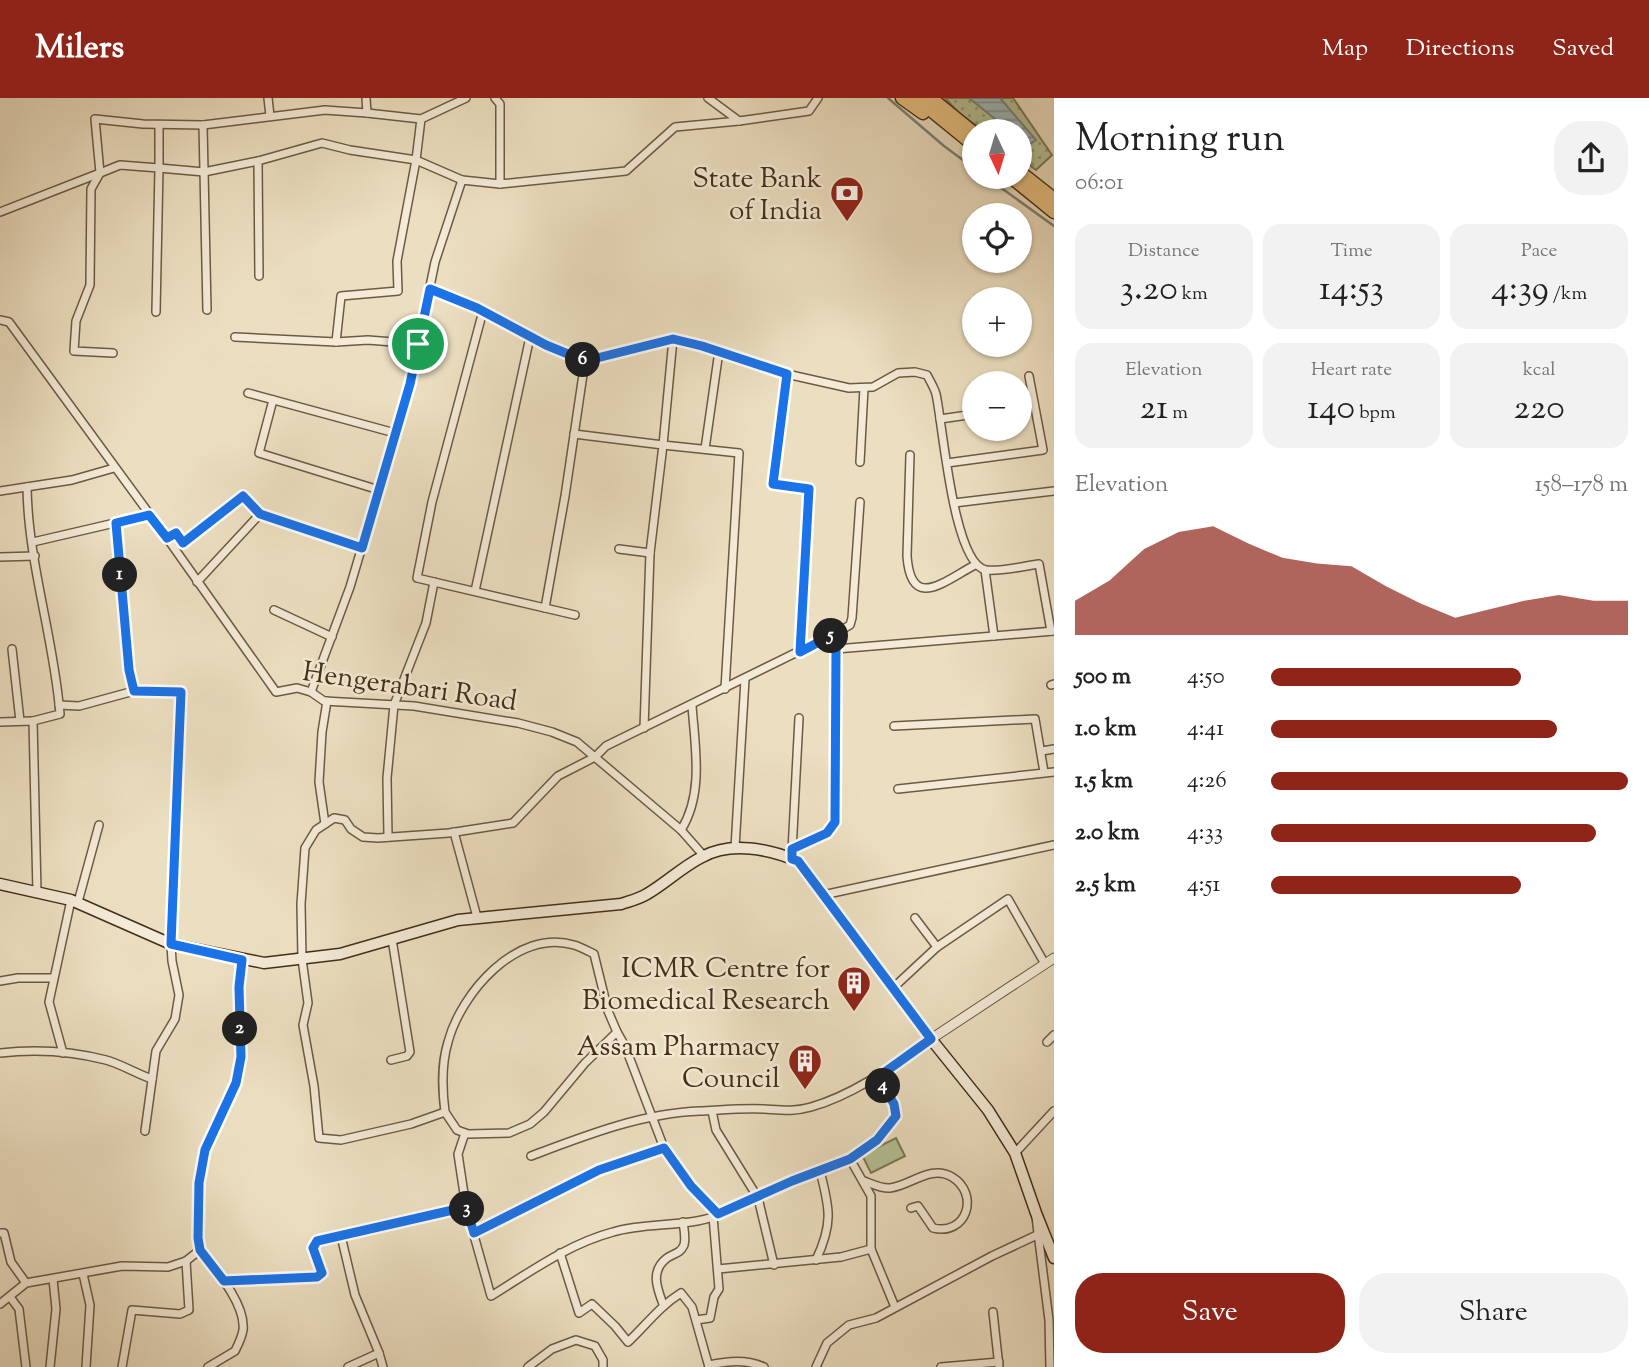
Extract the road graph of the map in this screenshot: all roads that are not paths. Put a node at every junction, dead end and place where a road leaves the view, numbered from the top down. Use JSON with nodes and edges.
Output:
{"nodes":[{"id":1,"x":268,"y":98,"type":"edge"},
{"id":2,"x":366,"y":98,"type":"edge"},
{"id":3,"x":466,"y":98,"type":"edge"},
{"id":4,"x":495,"y":98,"type":"edge"},
{"id":5,"x":708,"y":98,"type":"edge"},
{"id":6,"x":818,"y":98,"type":"edge"},
{"id":7,"x":902,"y":98,"type":"edge"},
{"id":8,"x":916,"y":98,"type":"edge"},
{"id":9,"x":931,"y":98,"type":"edge"},
{"id":10,"x":367,"y":113,"type":"junction"},
{"id":11,"x":270,"y":116,"type":"junction"},
{"id":12,"x":940,"y":118,"type":"junction"},
{"id":13,"x":421,"y":119,"type":"junction"},
{"id":14,"x":738,"y":121,"type":"junction"},
{"id":15,"x":962,"y":123,"type":"edge"},
{"id":16,"x":159,"y":125,"type":"junction"},
{"id":17,"x":203,"y":125,"type":"junction"},
{"id":18,"x":962,"y":136,"type":"edge"},
{"id":19,"x":416,"y":160,"type":"junction"},
{"id":20,"x":258,"y":161,"type":"junction"},
{"id":21,"x":159,"y":168,"type":"junction"},
{"id":22,"x":204,"y":172,"type":"junction"},
{"id":23,"x":100,"y":173,"type":"junction"},
{"id":24,"x":462,"y":180,"type":"junction"},
{"id":25,"x":1032,"y":182,"type":"edge"},
{"id":26,"x":500,"y":184,"type":"junction"},
{"id":27,"x":1026,"y":189,"type":"edge"},
{"id":28,"x":1054,"y":199,"type":"edge"},
{"id":29,"x":0,"y":212,"type":"edge"},
{"id":30,"x":1054,"y":212,"type":"edge"},
{"id":31,"x":259,"y":276,"type":"dead end"},
{"id":32,"x":430,"y":289,"type":"junction"},
{"id":33,"x":207,"y":310,"type":"dead end"},
{"id":34,"x":483,"y":311,"type":"junction"},
{"id":35,"x":156,"y":312,"type":"dead end"},
{"id":36,"x":0,"y":320,"type":"edge"},
{"id":37,"x":235,"y":337,"type":"dead end"},
{"id":38,"x":530,"y":337,"type":"junction"},
{"id":39,"x":673,"y":339,"type":"junction"},
{"id":40,"x":336,"y":342,"type":"junction"},
{"id":41,"x":418,"y":344,"type":"junction"},
{"id":42,"x":719,"y":351,"type":"junction"},
{"id":43,"x":113,"y":353,"type":"dead end"},
{"id":44,"x":585,"y":361,"type":"junction"},
{"id":45,"x":787,"y":374,"type":"junction"},
{"id":46,"x":864,"y":387,"type":"junction"},
{"id":47,"x":248,"y":393,"type":"dead end"},
{"id":48,"x":1032,"y":393,"type":"edge"},
{"id":49,"x":273,"y":400,"type":"junction"},
{"id":50,"x":1034,"y":404,"type":"joint"},
{"id":51,"x":962,"y":416,"type":"edge"},
{"id":52,"x":940,"y":419,"type":"junction"},
{"id":53,"x":395,"y":433,"type":"junction"},
{"id":54,"x":574,"y":434,"type":"junction"},
{"id":55,"x":663,"y":445,"type":"junction"},
{"id":56,"x":705,"y":449,"type":"junction"},
{"id":57,"x":1054,"y":449,"type":"edge"},
{"id":58,"x":1043,"y":450,"type":"junction"},
{"id":59,"x":910,"y":455,"type":"dead end"},
{"id":60,"x":860,"y":462,"type":"dead end"},
{"id":61,"x":947,"y":463,"type":"junction"},
{"id":62,"x":114,"y":468,"type":"junction"},
{"id":63,"x":27,"y":487,"type":"junction"},
{"id":64,"x":379,"y":490,"type":"junction"},
{"id":65,"x":0,"y":491,"type":"edge"},
{"id":66,"x":1054,"y":491,"type":"edge"},
{"id":67,"x":860,"y":502,"type":"dead end"},
{"id":68,"x":954,"y":503,"type":"junction"},
{"id":69,"x":260,"y":514,"type":"junction"},
{"id":70,"x":149,"y":515,"type":"junction"},
{"id":71,"x":116,"y":523,"type":"junction"},
{"id":72,"x":167,"y":538,"type":"junction"},
{"id":73,"x":33,"y":542,"type":"junction"},
{"id":74,"x":362,"y":548,"type":"junction"},
{"id":75,"x":619,"y":549,"type":"dead end"},
{"id":76,"x":650,"y":553,"type":"junction"},
{"id":77,"x":35,"y":556,"type":"junction"},
{"id":78,"x":0,"y":557,"type":"edge"},
{"id":79,"x":975,"y":565,"type":"junction"},
{"id":80,"x":985,"y":570,"type":"junction"},
{"id":81,"x":197,"y":582,"type":"junction"},
{"id":82,"x":434,"y":582,"type":"junction"},
{"id":83,"x":475,"y":592,"type":"junction"},
{"id":84,"x":545,"y":608,"type":"junction"},
{"id":85,"x":274,"y":610,"type":"dead end"},
{"id":86,"x":575,"y":615,"type":"dead end"},
{"id":87,"x":1052,"y":631,"type":"edge"},
{"id":88,"x":834,"y":634,"type":"junction"},
{"id":89,"x":332,"y":636,"type":"junction"},
{"id":90,"x":994,"y":636,"type":"junction"},
{"id":91,"x":12,"y":649,"type":"dead end"},
{"id":92,"x":836,"y":649,"type":"junction"},
{"id":93,"x":800,"y":652,"type":"junction"},
{"id":94,"x":745,"y":679,"type":"junction"},
{"id":95,"x":725,"y":689,"type":"junction"},
{"id":96,"x":134,"y":691,"type":"junction"},
{"id":97,"x":311,"y":692,"type":"junction"},
{"id":98,"x":327,"y":701,"type":"junction"},
{"id":99,"x":59,"y":705,"type":"junction"},
{"id":100,"x":394,"y":705,"type":"junction"},
{"id":101,"x":692,"y":706,"type":"junction"},
{"id":102,"x":799,"y":718,"type":"dead end"},
{"id":103,"x":33,"y":721,"type":"junction"},
{"id":104,"x":0,"y":722,"type":"edge"},
{"id":105,"x":20,"y":722,"type":"junction"},
{"id":106,"x":894,"y":726,"type":"dead end"},
{"id":107,"x":643,"y":728,"type":"junction"},
{"id":108,"x":1054,"y":749,"type":"edge"},
{"id":109,"x":1042,"y":751,"type":"junction"},
{"id":110,"x":595,"y":757,"type":"junction"},
{"id":111,"x":1044,"y":772,"type":"junction"},
{"id":112,"x":1054,"y":772,"type":"edge"},
{"id":113,"x":898,"y":789,"type":"dead end"},
{"id":114,"x":325,"y":824,"type":"junction"},
{"id":115,"x":99,"y":825,"type":"dead end"},
{"id":116,"x":681,"y":830,"type":"junction"},
{"id":117,"x":454,"y":832,"type":"junction"},
{"id":118,"x":388,"y":837,"type":"junction"},
{"id":119,"x":1054,"y":845,"type":"edge"},
{"id":120,"x":735,"y":848,"type":"junction"},
{"id":121,"x":792,"y":854,"type":"junction"},
{"id":122,"x":704,"y":855,"type":"junction"},
{"id":123,"x":0,"y":884,"type":"edge"},
{"id":124,"x":37,"y":891,"type":"junction"},
{"id":125,"x":823,"y":895,"type":"junction"},
{"id":126,"x":75,"y":901,"type":"junction"},
{"id":127,"x":477,"y":917,"type":"junction"},
{"id":128,"x":915,"y":918,"type":"dead end"},
{"id":129,"x":392,"y":939,"type":"junction"},
{"id":130,"x":171,"y":944,"type":"junction"},
{"id":131,"x":937,"y":947,"type":"junction"},
{"id":132,"x":1054,"y":958,"type":"edge"},
{"id":133,"x":302,"y":959,"type":"junction"},
{"id":134,"x":242,"y":960,"type":"junction"},
{"id":135,"x":1045,"y":964,"type":"junction"},
{"id":136,"x":52,"y":978,"type":"junction"},
{"id":137,"x":0,"y":981,"type":"edge"},
{"id":138,"x":892,"y":988,"type":"junction"},
{"id":139,"x":617,"y":1032,"type":"junction"},
{"id":140,"x":1054,"y":1035,"type":"edge"},
{"id":141,"x":931,"y":1039,"type":"junction"},
{"id":142,"x":1047,"y":1042,"type":"dead end"},
{"id":143,"x":0,"y":1053,"type":"edge"},
{"id":144,"x":64,"y":1053,"type":"junction"},
{"id":145,"x":391,"y":1060,"type":"dead end"},
{"id":146,"x":878,"y":1077,"type":"junction"},
{"id":147,"x":152,"y":1079,"type":"junction"},
{"id":148,"x":712,"y":1111,"type":"junction"},
{"id":149,"x":1054,"y":1111,"type":"edge"},
{"id":150,"x":445,"y":1112,"type":"junction"},
{"id":151,"x":651,"y":1119,"type":"junction"},
{"id":152,"x":145,"y":1131,"type":"dead end"},
{"id":153,"x":465,"y":1133,"type":"junction"},
{"id":154,"x":664,"y":1148,"type":"junction"},
{"id":155,"x":1015,"y":1153,"type":"junction"},
{"id":156,"x":531,"y":1156,"type":"dead end"},
{"id":157,"x":850,"y":1159,"type":"junction"},
{"id":158,"x":820,"y":1171,"type":"junction"},
{"id":159,"x":864,"y":1180,"type":"junction"},
{"id":160,"x":758,"y":1198,"type":"junction"},
{"id":161,"x":466,"y":1207,"type":"junction"},
{"id":162,"x":911,"y":1208,"type":"dead end"},
{"id":163,"x":1036,"y":1213,"type":"junction"},
{"id":164,"x":715,"y":1215,"type":"junction"},
{"id":165,"x":683,"y":1223,"type":"junction"},
{"id":166,"x":0,"y":1233,"type":"edge"},
{"id":167,"x":474,"y":1233,"type":"junction"},
{"id":168,"x":1037,"y":1235,"type":"junction"},
{"id":169,"x":341,"y":1236,"type":"junction"},
{"id":170,"x":871,"y":1249,"type":"junction"},
{"id":171,"x":200,"y":1250,"type":"junction"},
{"id":172,"x":560,"y":1254,"type":"junction"},
{"id":173,"x":1054,"y":1258,"type":"edge"},
{"id":174,"x":816,"y":1260,"type":"junction"},
{"id":175,"x":186,"y":1261,"type":"junction"},
{"id":176,"x":774,"y":1265,"type":"junction"},
{"id":177,"x":718,"y":1269,"type":"junction"},
{"id":178,"x":83,"y":1274,"type":"junction"},
{"id":179,"x":53,"y":1279,"type":"junction"},
{"id":180,"x":224,"y":1281,"type":"junction"},
{"id":181,"x":26,"y":1283,"type":"junction"},
{"id":182,"x":10,"y":1297,"type":"junction"},
{"id":183,"x":0,"y":1304,"type":"edge"},
{"id":184,"x":663,"y":1304,"type":"junction"},
{"id":185,"x":895,"y":1307,"type":"junction"},
{"id":186,"x":993,"y":1312,"type":"dead end"},
{"id":187,"x":696,"y":1320,"type":"junction"},
{"id":188,"x":379,"y":1353,"type":"junction"},
{"id":189,"x":999,"y":1364,"type":"edge"},
{"id":190,"x":709,"y":1366,"type":"edge"},
{"id":191,"x":26,"y":1367,"type":"edge"},
{"id":192,"x":50,"y":1367,"type":"edge"},
{"id":193,"x":86,"y":1367,"type":"edge"},
{"id":194,"x":121,"y":1367,"type":"edge"},
{"id":195,"x":208,"y":1367,"type":"edge"},
{"id":196,"x":348,"y":1367,"type":"edge"},
{"id":197,"x":383,"y":1367,"type":"edge"},
{"id":198,"x":528,"y":1367,"type":"edge"},
{"id":199,"x":603,"y":1367,"type":"edge"},
{"id":200,"x":764,"y":1367,"type":"edge"},
{"id":201,"x":816,"y":1367,"type":"edge"},
{"id":202,"x":941,"y":1367,"type":"edge"},
{"id":203,"x":1050,"y":1367,"type":"edge"}],
"edges":[{"from":1,"to":11,"type":"street"},
{"from":2,"to":10,"type":"street"},
{"from":3,"to":13,"type":"street"},
{"from":4,"to":26,"type":"street"},
{"from":5,"to":14,"type":"street"},
{"from":6,"to":14,"type":"street"},
{"from":7,"to":12,"type":"main road"},
{"from":8,"to":12,"type":"main road"},
{"from":9,"to":15,"type":"main road"},
{"from":10,"to":11,"type":"street"},
{"from":10,"to":13,"type":"street"},
{"from":11,"to":17,"type":"street"},
{"from":12,"to":18,"type":"main road"},
{"from":13,"to":19,"type":"street"},
{"from":14,"to":26,"type":"street"},
{"from":16,"to":17,"type":"street"},
{"from":16,"to":21,"type":"street"},
{"from":16,"to":23,"type":"street"},
{"from":17,"to":22,"type":"street"},
{"from":19,"to":20,"type":"street"},
{"from":19,"to":24,"type":"street"},
{"from":19,"to":40,"type":"street"},
{"from":20,"to":22,"type":"street"},
{"from":20,"to":31,"type":"street"},
{"from":21,"to":22,"type":"street"},
{"from":21,"to":23,"type":"street"},
{"from":21,"to":35,"type":"street"},
{"from":22,"to":33,"type":"street"},
{"from":23,"to":29,"type":"street"},
{"from":23,"to":43,"type":"street"},
{"from":24,"to":26,"type":"street"},
{"from":24,"to":32,"type":"street"},
{"from":25,"to":28,"type":"main road"},
{"from":27,"to":30,"type":"main road"},
{"from":32,"to":34,"type":"street"},
{"from":32,"to":41,"type":"street"},
{"from":34,"to":38,"type":"street"},
{"from":34,"to":82,"type":"street"},
{"from":36,"to":62,"type":"street","name":"Hengerabari Road"},
{"from":37,"to":40,"type":"street"},
{"from":38,"to":44,"type":"street"},
{"from":38,"to":83,"type":"street"},
{"from":39,"to":42,"type":"street"},
{"from":39,"to":44,"type":"street"},
{"from":39,"to":55,"type":"street"},
{"from":40,"to":41,"type":"street"},
{"from":41,"to":53,"type":"street"},
{"from":42,"to":45,"type":"street"},
{"from":42,"to":56,"type":"street"},
{"from":44,"to":54,"type":"street"},
{"from":45,"to":46,"type":"street"},
{"from":45,"to":93,"type":"street"},
{"from":46,"to":52,"type":"street"},
{"from":46,"to":60,"type":"street"},
{"from":47,"to":49,"type":"street"},
{"from":48,"to":50,"type":"street"},
{"from":49,"to":53,"type":"street"},
{"from":49,"to":64,"type":"street"},
{"from":50,"to":58,"type":"street"},
{"from":51,"to":52,"type":"street"},
{"from":52,"to":61,"type":"street"},
{"from":53,"to":64,"type":"street"},
{"from":54,"to":55,"type":"street"},
{"from":54,"to":84,"type":"street"},
{"from":55,"to":56,"type":"street"},
{"from":55,"to":76,"type":"street"},
{"from":56,"to":95,"type":"street"},
{"from":57,"to":58,"type":"street"},
{"from":58,"to":61,"type":"street"},
{"from":59,"to":79,"type":"street"},
{"from":61,"to":68,"type":"street"},
{"from":62,"to":63,"type":"street"},
{"from":62,"to":70,"type":"street","name":"Hengerabari Road"},
{"from":63,"to":65,"type":"street"},
{"from":63,"to":73,"type":"street"},
{"from":64,"to":74,"type":"street"},
{"from":66,"to":68,"type":"street"},
{"from":67,"to":88,"type":"street"},
{"from":68,"to":79,"type":"street"},
{"from":69,"to":72,"type":"street"},
{"from":69,"to":74,"type":"street"},
{"from":69,"to":81,"type":"street"},
{"from":70,"to":71,"type":"street"},
{"from":70,"to":72,"type":"street","name":"Hengerabari Road"},
{"from":71,"to":73,"type":"street"},
{"from":71,"to":96,"type":"street"},
{"from":72,"to":81,"type":"street","name":"Hengerabari Road"},
{"from":73,"to":77,"type":"street"},
{"from":74,"to":89,"type":"street"},
{"from":75,"to":76,"type":"street"},
{"from":76,"to":107,"type":"street"},
{"from":77,"to":78,"type":"street"},
{"from":77,"to":99,"type":"street"},
{"from":79,"to":80,"type":"street"},
{"from":80,"to":87,"type":"street"},
{"from":80,"to":90,"type":"street"},
{"from":81,"to":97,"type":"street","name":"Hengerabari Road"},
{"from":82,"to":83,"type":"street"},
{"from":82,"to":100,"type":"street"},
{"from":83,"to":84,"type":"street"},
{"from":84,"to":86,"type":"street"},
{"from":85,"to":89,"type":"street"},
{"from":87,"to":90,"type":"street"},
{"from":88,"to":92,"type":"street"},
{"from":88,"to":93,"type":"street"},
{"from":89,"to":97,"type":"street"},
{"from":90,"to":92,"type":"street"},
{"from":91,"to":105,"type":"street"},
{"from":92,"to":121,"type":"street"},
{"from":93,"to":94,"type":"street"},
{"from":94,"to":95,"type":"street"},
{"from":94,"to":120,"type":"street"},
{"from":95,"to":101,"type":"street"},
{"from":96,"to":99,"type":"street"},
{"from":96,"to":130,"type":"street"},
{"from":97,"to":98,"type":"street","name":"Hengerabari Road"},
{"from":98,"to":100,"type":"street","name":"Hengerabari Road"},
{"from":98,"to":114,"type":"street"},
{"from":99,"to":103,"type":"street"},
{"from":100,"to":110,"type":"street","name":"Hengerabari Road"},
{"from":100,"to":118,"type":"street"},
{"from":101,"to":107,"type":"street"},
{"from":101,"to":116,"type":"street"},
{"from":102,"to":121,"type":"street"},
{"from":103,"to":105,"type":"street"},
{"from":103,"to":124,"type":"street"},
{"from":104,"to":105,"type":"street"},
{"from":106,"to":109,"type":"street"},
{"from":107,"to":110,"type":"street"},
{"from":108,"to":109,"type":"street"},
{"from":109,"to":111,"type":"street"},
{"from":110,"to":116,"type":"street","name":"Hengerabari Road"},
{"from":110,"to":117,"type":"street"},
{"from":111,"to":112,"type":"street"},
{"from":111,"to":113,"type":"street"},
{"from":114,"to":118,"type":"street"},
{"from":114,"to":133,"type":"street"},
{"from":115,"to":126,"type":"street"},
{"from":116,"to":122,"type":"street","name":"Hengerabari Road"},
{"from":117,"to":118,"type":"street"},
{"from":117,"to":127,"type":"street"},
{"from":119,"to":125,"type":"street"},
{"from":120,"to":121,"type":"main road"},
{"from":120,"to":122,"type":"main road"},
{"from":121,"to":125,"type":"main road"},
{"from":122,"to":127,"type":"main road"},
{"from":123,"to":124,"type":"main road"},
{"from":124,"to":126,"type":"main road"},
{"from":125,"to":138,"type":"main road"},
{"from":126,"to":130,"type":"main road"},
{"from":126,"to":136,"type":"street"},
{"from":127,"to":129,"type":"main road"},
{"from":128,"to":131,"type":"street"},
{"from":129,"to":133,"type":"main road"},
{"from":129,"to":145,"type":"street"},
{"from":130,"to":134,"type":"main road"},
{"from":130,"to":147,"type":"street"},
{"from":131,"to":135,"type":"street"},
{"from":131,"to":138,"type":"street"},
{"from":132,"to":135,"type":"street"},
{"from":133,"to":134,"type":"main road"},
{"from":133,"to":150,"type":"street"},
{"from":134,"to":171,"type":"street"},
{"from":135,"to":141,"type":"street"},
{"from":136,"to":137,"type":"street"},
{"from":136,"to":144,"type":"street"},
{"from":138,"to":141,"type":"main road"},
{"from":139,"to":150,"type":"street"},
{"from":139,"to":151,"type":"street"},
{"from":139,"to":153,"type":"street"},
{"from":140,"to":142,"type":"street"},
{"from":141,"to":146,"type":"street"},
{"from":141,"to":155,"type":"main road"},
{"from":143,"to":144,"type":"street"},
{"from":144,"to":147,"type":"street"},
{"from":146,"to":148,"type":"street"},
{"from":146,"to":157,"type":"street"},
{"from":147,"to":152,"type":"street"},
{"from":148,"to":151,"type":"street"},
{"from":148,"to":160,"type":"street"},
{"from":149,"to":155,"type":"street"},
{"from":150,"to":153,"type":"street"},
{"from":151,"to":154,"type":"street"},
{"from":151,"to":156,"type":"street"},
{"from":153,"to":161,"type":"street"},
{"from":154,"to":164,"type":"street"},
{"from":154,"to":167,"type":"street"},
{"from":155,"to":163,"type":"main road"},
{"from":157,"to":158,"type":"street"},
{"from":157,"to":159,"type":"street"},
{"from":158,"to":160,"type":"street"},
{"from":158,"to":174,"type":"street"},
{"from":159,"to":162,"type":"street"},
{"from":159,"to":170,"type":"street"},
{"from":160,"to":164,"type":"street"},
{"from":160,"to":176,"type":"street"},
{"from":161,"to":167,"type":"street"},
{"from":161,"to":169,"type":"street"},
{"from":163,"to":168,"type":"street"},
{"from":163,"to":173,"type":"main road"},
{"from":164,"to":165,"type":"street"},
{"from":164,"to":177,"type":"street"},
{"from":165,"to":172,"type":"street"},
{"from":165,"to":184,"type":"street"},
{"from":166,"to":181,"type":"street"},
{"from":167,"to":172,"type":"street"},
{"from":168,"to":185,"type":"street"},
{"from":168,"to":203,"type":"street"},
{"from":169,"to":180,"type":"street"},
{"from":169,"to":188,"type":"street"},
{"from":170,"to":174,"type":"street"},
{"from":170,"to":185,"type":"street"},
{"from":171,"to":175,"type":"street"},
{"from":171,"to":180,"type":"street"},
{"from":172,"to":184,"type":"street"},
{"from":174,"to":176,"type":"street"},
{"from":175,"to":178,"type":"street"},
{"from":175,"to":194,"type":"street"},
{"from":176,"to":177,"type":"street"},
{"from":177,"to":187,"type":"street"},
{"from":178,"to":179,"type":"street"},
{"from":178,"to":193,"type":"street"},
{"from":179,"to":181,"type":"street"},
{"from":179,"to":192,"type":"street"},
{"from":180,"to":195,"type":"street"},
{"from":181,"to":182,"type":"street"},
{"from":182,"to":183,"type":"street"},
{"from":182,"to":191,"type":"street"},
{"from":184,"to":187,"type":"street"},
{"from":185,"to":201,"type":"street"},
{"from":186,"to":189,"type":"street"},
{"from":187,"to":190,"type":"street"},
{"from":188,"to":196,"type":"street"},
{"from":188,"to":197,"type":"street"},
{"from":189,"to":202,"type":"street"},
{"from":190,"to":200,"type":"street"},
{"from":198,"to":199,"type":"street"}]}
